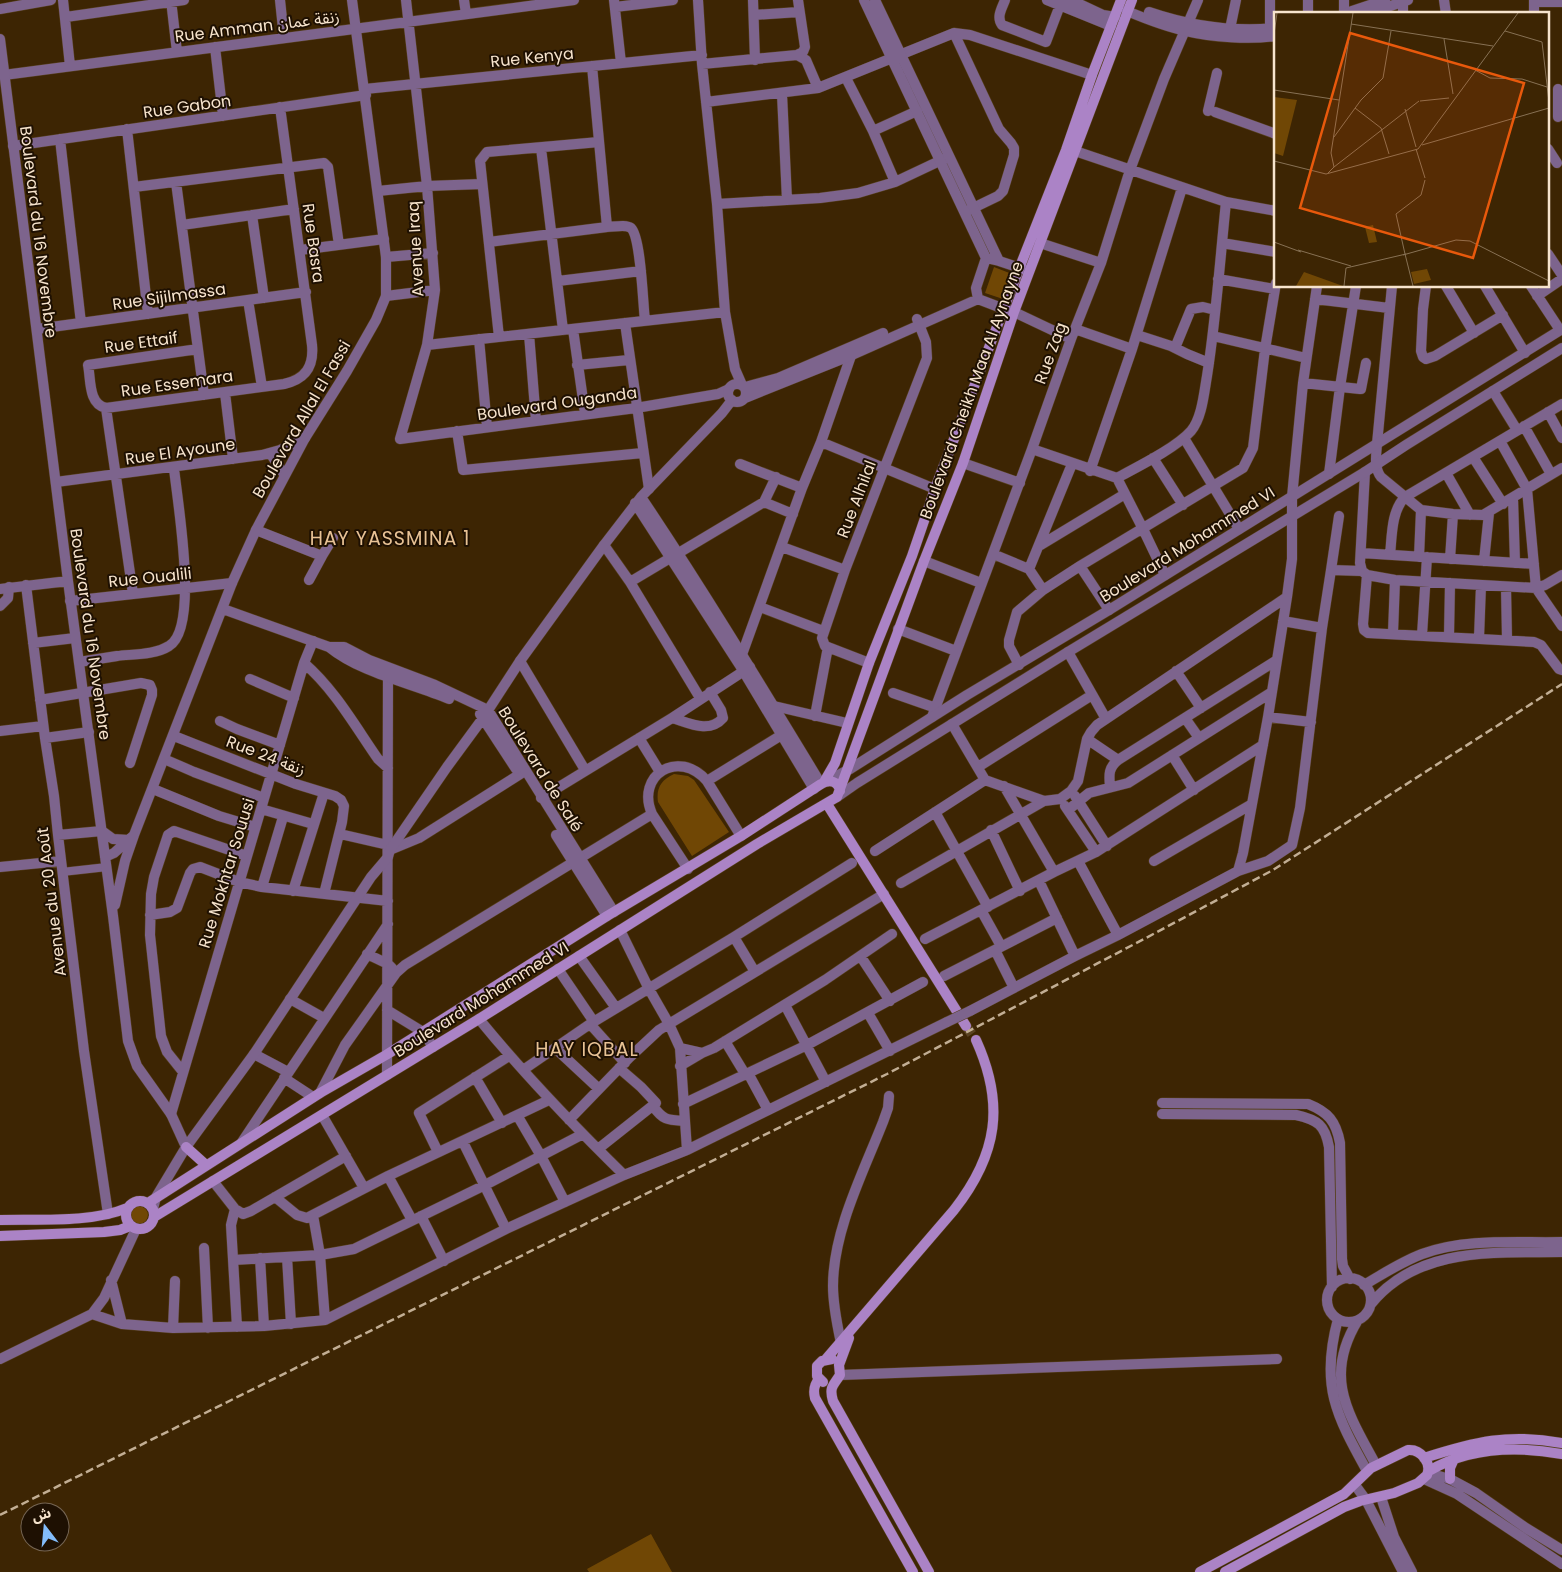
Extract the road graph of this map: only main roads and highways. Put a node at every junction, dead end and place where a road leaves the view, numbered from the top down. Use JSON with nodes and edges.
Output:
{"nodes":[{"id":1,"x":1129,"y":6,"type":"edge"},
{"id":2,"x":1024,"y":270,"type":"junction"},
{"id":3,"x":1009,"y":310,"type":"junction"},
{"id":4,"x":820,"y":785,"type":"junction"},
{"id":5,"x":838,"y":794,"type":"junction"},
{"id":6,"x":825,"y":805,"type":"junction"},
{"id":7,"x":966,"y":1026,"type":"tunnel mouth"},
{"id":8,"x":976,"y":1040,"type":"tunnel mouth"},
{"id":9,"x":186,"y":1147,"type":"road end"},
{"id":10,"x":206,"y":1165,"type":"junction"},
{"id":11,"x":153,"y":1207,"type":"junction"},
{"id":12,"x":128,"y":1208,"type":"junction"},
{"id":13,"x":0,"y":1220,"type":"edge"},
{"id":14,"x":133,"y":1227,"type":"junction"},
{"id":15,"x":0,"y":1236,"type":"edge"},
{"id":16,"x":851,"y":1331,"type":"junction"},
{"id":17,"x":826,"y":1359,"type":"junction"},
{"id":18,"x":837,"y":1374,"type":"junction"},
{"id":19,"x":819,"y":1379,"type":"junction"},
{"id":20,"x":841,"y":1416,"type":"junction"},
{"id":21,"x":829,"y":1422,"type":"junction"},
{"id":22,"x":1562,"y":1442,"type":"edge"},
{"id":23,"x":1562,"y":1454,"type":"edge"},
{"id":24,"x":1424,"y":1458,"type":"junction"},
{"id":25,"x":1454,"y":1459,"type":"junction"},
{"id":26,"x":1427,"y":1474,"type":"junction"},
{"id":27,"x":1450,"y":1479,"type":"road end"},
{"id":28,"x":894,"y":1511,"type":"junction"},
{"id":29,"x":882,"y":1518,"type":"junction"},
{"id":30,"x":913,"y":1572,"type":"edge"},
{"id":31,"x":929,"y":1572,"type":"edge"},
{"id":32,"x":1200,"y":1572,"type":"edge"},
{"id":33,"x":1225,"y":1572,"type":"edge"}],
"edges":[{"from":1,"to":2,"type":"main road","name":"Boulevard Cheikh Maa Al Aynayne"},
{"from":1,"to":2,"type":"main road","name":"Boulevard Cheikh Maa Al Aynayne"},
{"from":2,"to":3,"type":"main road","name":"Boulevard Cheikh Maa Al Aynayne"},
{"from":3,"to":4,"type":"main road","name":"Boulevard Cheikh Maa Al Aynayne"},
{"from":3,"to":5,"type":"main road","name":"Boulevard Cheikh Maa Al Aynayne"},
{"from":4,"to":5,"type":"main road"},
{"from":4,"to":6,"type":"main road"},
{"from":4,"to":10,"type":"main road","name":"Boulevard Mohammed VI"},
{"from":5,"to":6,"type":"main road","name":"Boulevard Mohammed VI"},
{"from":6,"to":7,"type":"main road"},
{"from":6,"to":11,"type":"main road","name":"Boulevard Mohammed VI"},
{"from":8,"to":16,"type":"main road"},
{"from":9,"to":10,"type":"main road"},
{"from":10,"to":11,"type":"main road","name":"Boulevard Mohammed VI"},
{"from":11,"to":12,"type":"main road"},
{"from":11,"to":14,"type":"main road"},
{"from":12,"to":13,"type":"main road"},
{"from":12,"to":14,"type":"main road"},
{"from":14,"to":15,"type":"main road"},
{"from":16,"to":17,"type":"main road"},
{"from":16,"to":18,"type":"main road"},
{"from":17,"to":18,"type":"main road"},
{"from":17,"to":19,"type":"main road"},
{"from":18,"to":19,"type":"main road"},
{"from":18,"to":20,"type":"main road"},
{"from":19,"to":21,"type":"main road"},
{"from":20,"to":21,"type":"main road"},
{"from":20,"to":28,"type":"main road"},
{"from":21,"to":29,"type":"main road"},
{"from":22,"to":24,"type":"main road"},
{"from":23,"to":25,"type":"main road"},
{"from":24,"to":26,"type":"main road"},
{"from":24,"to":32,"type":"main road"},
{"from":25,"to":26,"type":"main road"},
{"from":25,"to":27,"type":"main road"},
{"from":26,"to":33,"type":"main road"},
{"from":28,"to":29,"type":"main road"},
{"from":28,"to":31,"type":"main road"},
{"from":29,"to":30,"type":"main road"}]}
